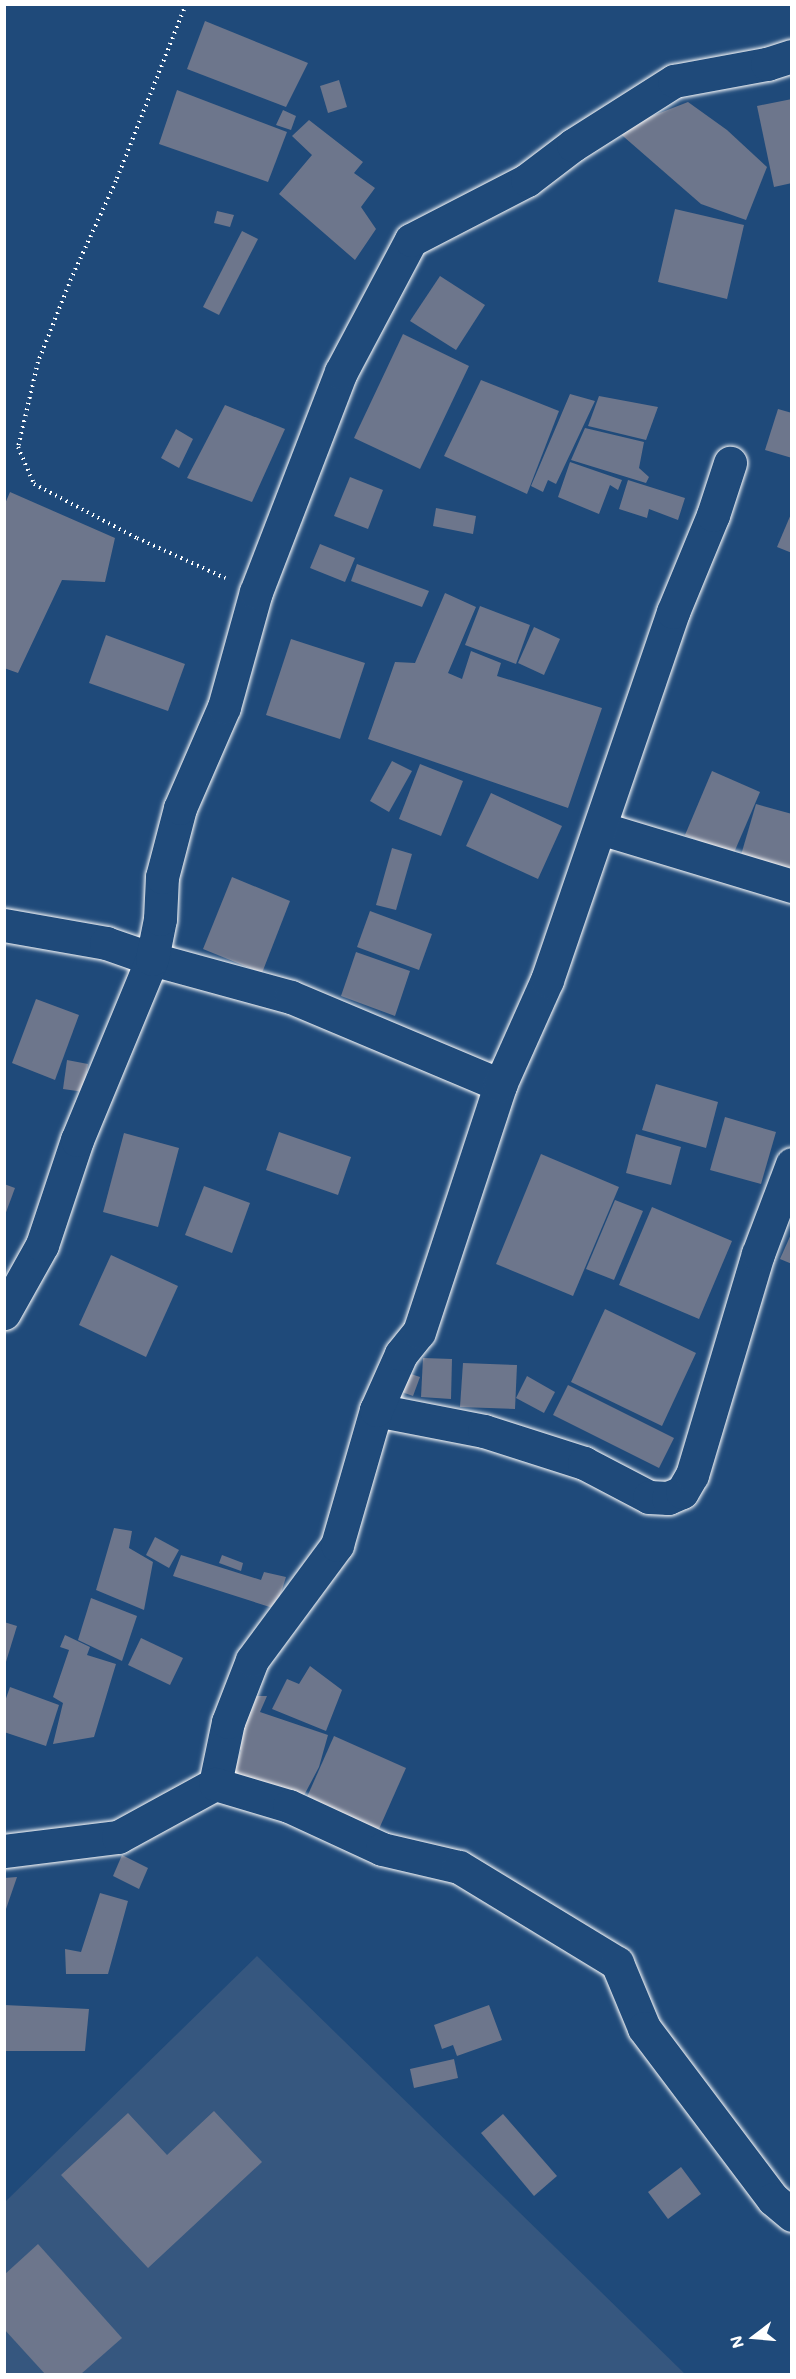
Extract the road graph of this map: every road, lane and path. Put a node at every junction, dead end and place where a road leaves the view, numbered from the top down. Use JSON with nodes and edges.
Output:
{"nodes":[{"id":1,"x":186,"y":4,"type":"edge"},
{"id":2,"x":792,"y":56,"type":"edge"},
{"id":3,"x":730,"y":463,"type":"dead end"},
{"id":4,"x":256,"y":592,"type":"junction"},
{"id":5,"x":600,"y":828,"type":"junction"},
{"id":6,"x":792,"y":886,"type":"edge"},
{"id":7,"x":4,"y":925,"type":"edge"},
{"id":8,"x":152,"y":959,"type":"junction"},
{"id":9,"x":500,"y":1085,"type":"junction"},
{"id":10,"x":792,"y":1164,"type":"edge"},
{"id":11,"x":4,"y":1313,"type":"edge"},
{"id":12,"x":376,"y":1410,"type":"junction"},
{"id":13,"x":215,"y":1784,"type":"junction"},
{"id":14,"x":4,"y":1851,"type":"edge"},
{"id":15,"x":792,"y":2215,"type":"edge"}],
"edges":[{"from":1,"to":4,"type":"path"},
{"from":2,"to":4,"type":"street"},
{"from":3,"to":5,"type":"street"},
{"from":4,"to":8,"type":"street"},
{"from":5,"to":6,"type":"street"},
{"from":5,"to":9,"type":"street"},
{"from":7,"to":8,"type":"street"},
{"from":8,"to":9,"type":"street"},
{"from":8,"to":11,"type":"street"},
{"from":9,"to":12,"type":"street"},
{"from":10,"to":12,"type":"street"},
{"from":12,"to":13,"type":"street"},
{"from":13,"to":14,"type":"street"},
{"from":13,"to":15,"type":"street"}]}
